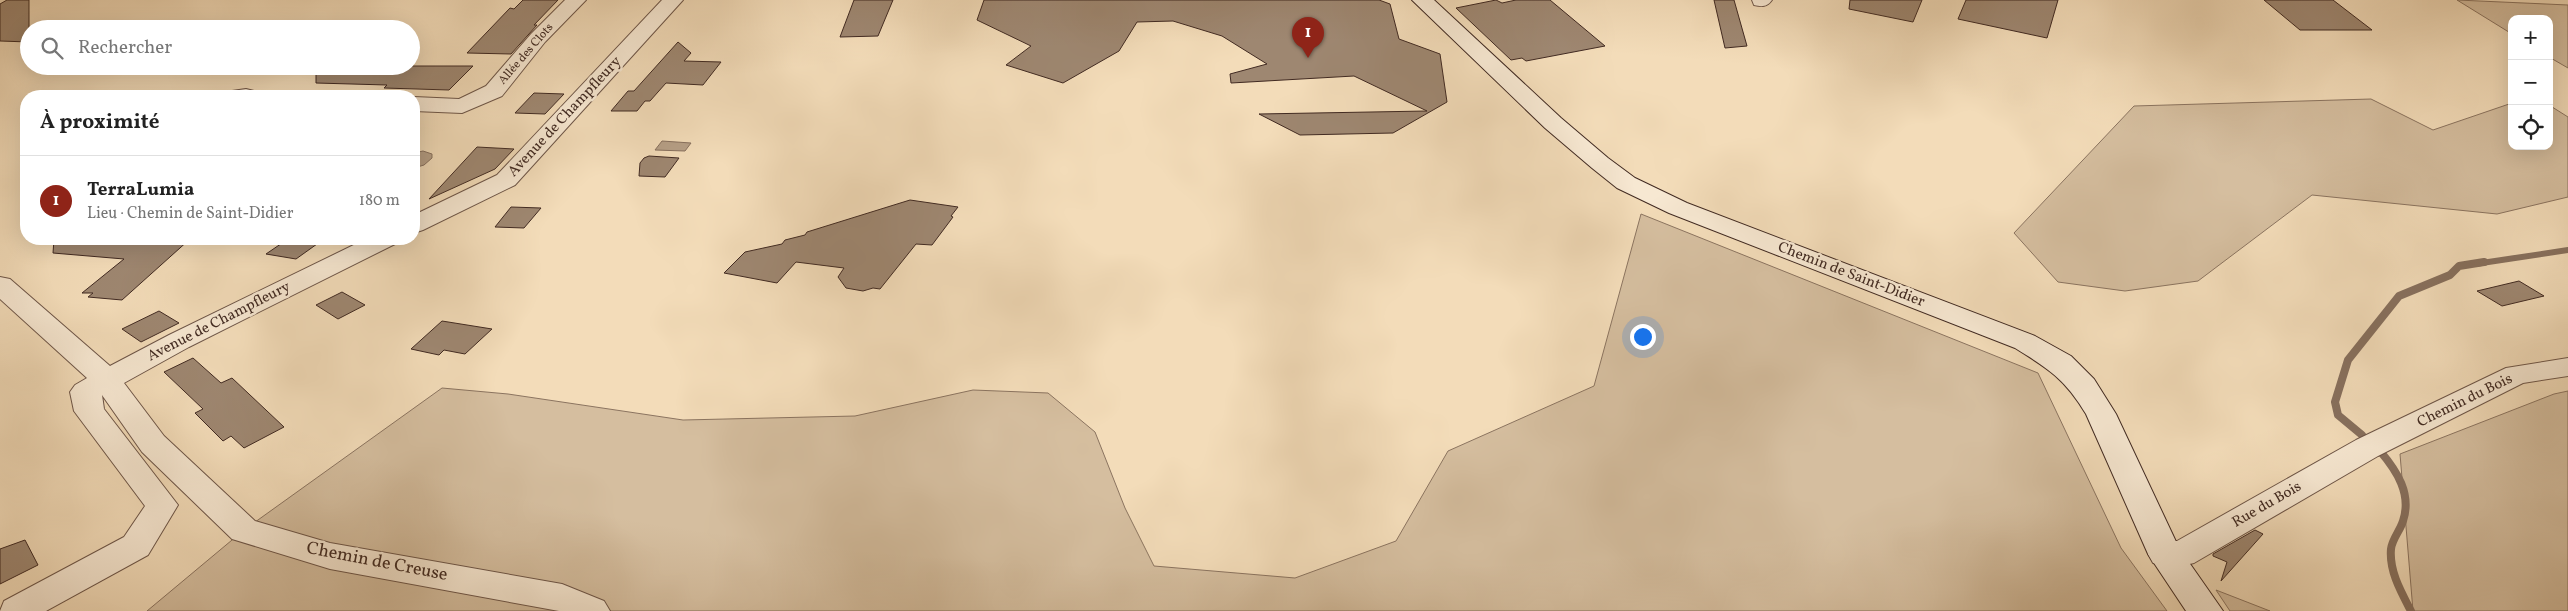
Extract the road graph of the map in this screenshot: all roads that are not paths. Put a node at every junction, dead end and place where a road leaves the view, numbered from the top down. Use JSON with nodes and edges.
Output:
{"nodes":[{"id":1,"x":576,"y":0,"type":"edge"},
{"id":2,"x":673,"y":0,"type":"edge"},
{"id":3,"x":1422,"y":0,"type":"edge"},
{"id":4,"x":420,"y":104,"type":"edge"},
{"id":5,"x":420,"y":222,"type":"edge"},
{"id":6,"x":374,"y":245,"type":"edge"},
{"id":7,"x":0,"y":285,"type":"edge"},
{"id":8,"x":2568,"y":367,"type":"edge"},
{"id":9,"x":106,"y":379,"type":"junction"},
{"id":10,"x":2367,"y":448,"type":"joint"},
{"id":11,"x":2165,"y":554,"type":"junction"},
{"id":12,"x":16,"y":611,"type":"edge"},
{"id":13,"x":592,"y":611,"type":"edge"},
{"id":14,"x":2205,"y":611,"type":"edge"}],
"edges":[{"from":1,"to":4,"type":"street","name":"Allée des Clots"},
{"from":2,"to":5,"type":"street","name":"Avenue de Champfleury"},
{"from":3,"to":11,"type":"street","name":"Chemin de Saint-Didier"},
{"from":6,"to":9,"type":"street","name":"Avenue de Champfleury"},
{"from":7,"to":9,"type":"street","name":"Chemin de Creuse"},
{"from":8,"to":10,"type":"street","name":"Chemin du Bois"},
{"from":9,"to":12,"type":"street","name":"Avenue de Champfleury"},
{"from":9,"to":13,"type":"street","name":"Chemin de Creuse"},
{"from":10,"to":11,"type":"street","name":"Rue du Bois"},
{"from":11,"to":14,"type":"street","name":"Chemin de Saint-Didier"}]}
